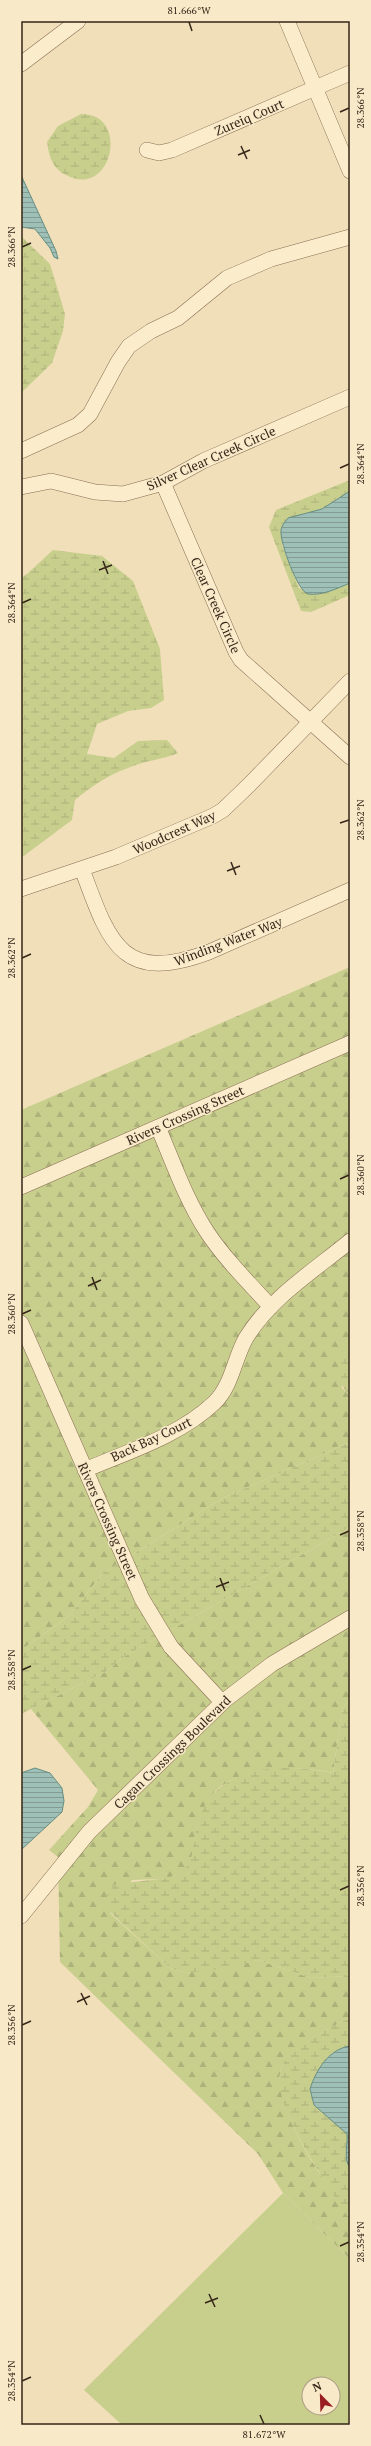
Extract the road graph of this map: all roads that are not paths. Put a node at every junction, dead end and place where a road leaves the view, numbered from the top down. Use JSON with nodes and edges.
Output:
{"nodes":[{"id":1,"x":78,"y":21,"type":"edge"},
{"id":2,"x":287,"y":21,"type":"edge"},
{"id":3,"x":21,"y":64,"type":"edge"},
{"id":4,"x":350,"y":73,"type":"edge"},
{"id":5,"x":315,"y":89,"type":"junction"},
{"id":6,"x":147,"y":150,"type":"dead end"},
{"id":7,"x":350,"y":171,"type":"edge"},
{"id":8,"x":350,"y":237,"type":"edge"},
{"id":9,"x":350,"y":397,"type":"edge"},
{"id":10,"x":21,"y":450,"type":"edge"},
{"id":11,"x":163,"y":483,"type":"junction"},
{"id":12,"x":21,"y":487,"type":"edge"},
{"id":13,"x":350,"y":681,"type":"edge"},
{"id":14,"x":310,"y":721,"type":"junction"},
{"id":15,"x":350,"y":757,"type":"edge"},
{"id":16,"x":82,"y":869,"type":"junction"},
{"id":17,"x":21,"y":889,"type":"edge"},
{"id":18,"x":350,"y":890,"type":"edge"},
{"id":19,"x":350,"y":1043,"type":"edge"},
{"id":20,"x":158,"y":1127,"type":"junction"},
{"id":21,"x":21,"y":1187,"type":"edge"},
{"id":22,"x":350,"y":1241,"type":"edge"},
{"id":23,"x":271,"y":1307,"type":"junction"},
{"id":24,"x":21,"y":1323,"type":"edge"},
{"id":25,"x":85,"y":1470,"type":"junction"},
{"id":26,"x":350,"y":1618,"type":"edge"},
{"id":27,"x":222,"y":1702,"type":"junction"},
{"id":28,"x":21,"y":1916,"type":"edge"}],
"edges":[{"from":1,"to":3,"type":"street"},
{"from":2,"to":5,"type":"street"},
{"from":4,"to":5,"type":"street","name":"Zureiq Court"},
{"from":5,"to":6,"type":"street","name":"Zureiq Court"},
{"from":5,"to":7,"type":"street"},
{"from":8,"to":10,"type":"street"},
{"from":9,"to":11,"type":"street","name":"Silver Clear Creek Circle"},
{"from":11,"to":12,"type":"street","name":"Silver Clear Creek Circle"},
{"from":11,"to":14,"type":"street","name":"Clear Creek Circle"},
{"from":13,"to":14,"type":"street","name":"Woodcrest Way"},
{"from":14,"to":15,"type":"street","name":"Clear Creek Circle"},
{"from":14,"to":16,"type":"street","name":"Woodcrest Way"},
{"from":16,"to":17,"type":"street","name":"Woodcrest Way"},
{"from":16,"to":18,"type":"street","name":"Winding Water Way"},
{"from":19,"to":20,"type":"street","name":"Rivers Crossing Street"},
{"from":20,"to":21,"type":"street","name":"Rivers Crossing Street"},
{"from":20,"to":23,"type":"street"},
{"from":22,"to":23,"type":"street","name":"Back Bay Court"},
{"from":23,"to":25,"type":"street","name":"Back Bay Court"},
{"from":24,"to":25,"type":"street","name":"Rivers Crossing Street"},
{"from":25,"to":27,"type":"street","name":"Rivers Crossing Street"},
{"from":26,"to":27,"type":"street","name":"Cagan Crossings Boulevard"},
{"from":27,"to":28,"type":"street","name":"Cagan Crossings Boulevard"}]}
